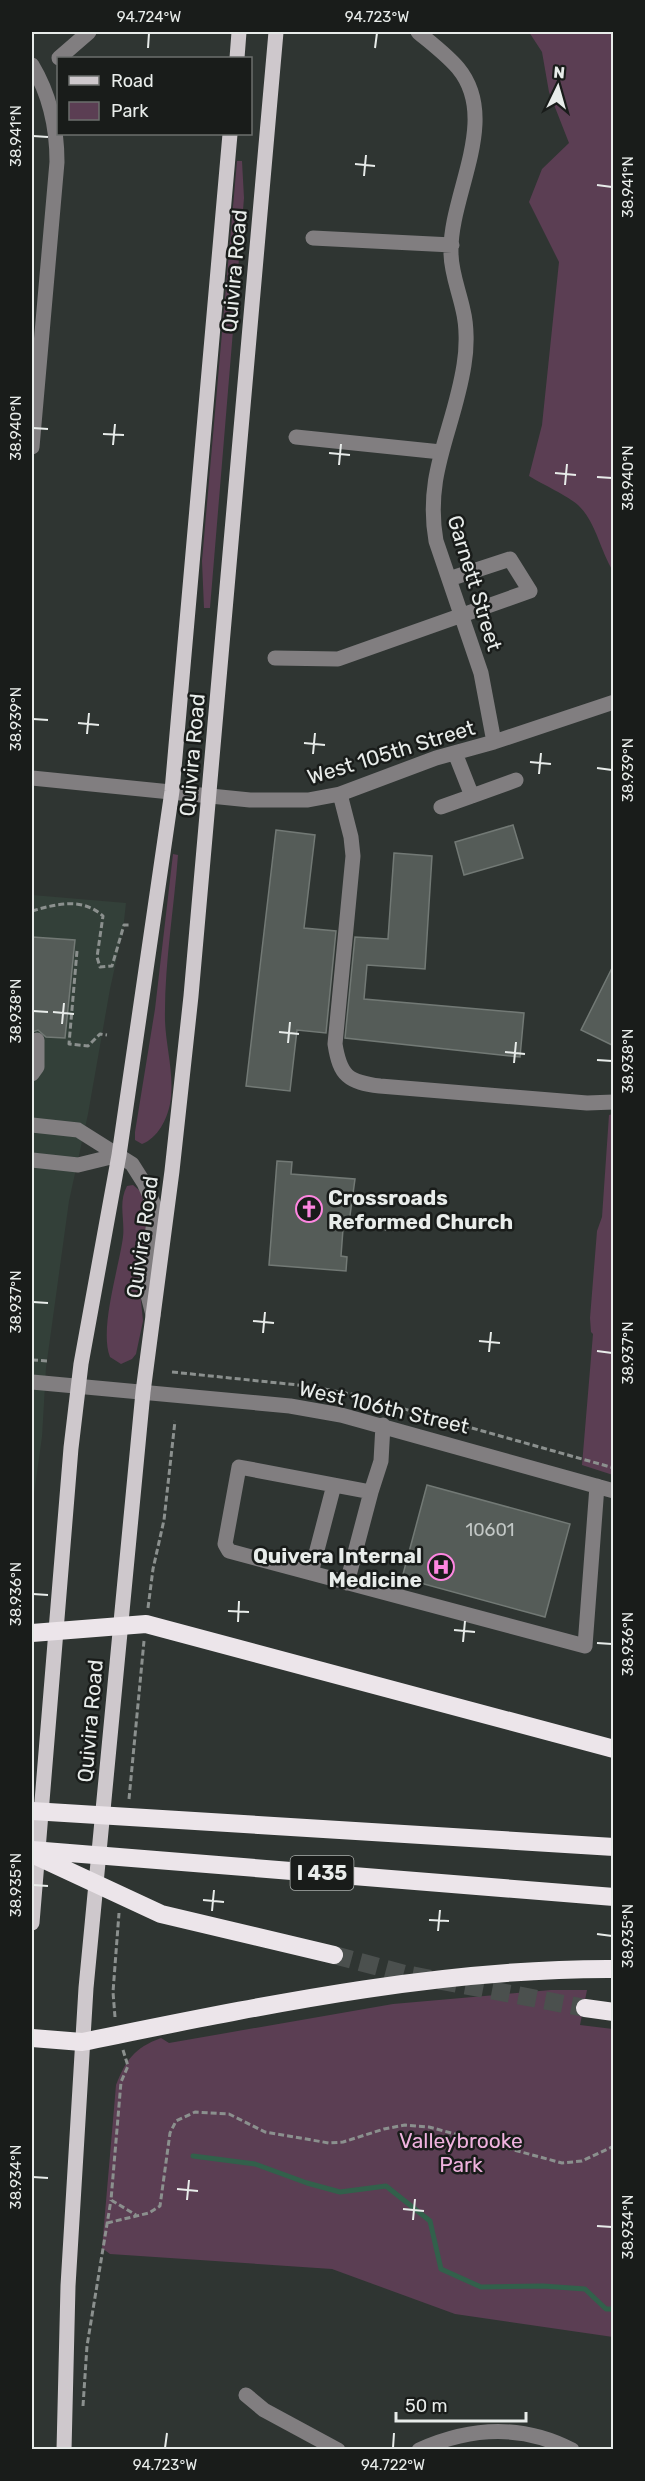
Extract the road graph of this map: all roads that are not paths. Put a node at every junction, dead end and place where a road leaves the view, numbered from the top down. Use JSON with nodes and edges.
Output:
{"nodes":[{"id":1,"x":89,"y":32,"type":"edge"},
{"id":2,"x":239,"y":32,"type":"edge"},
{"id":3,"x":276,"y":32,"type":"edge"},
{"id":4,"x":418,"y":32,"type":"edge"},
{"id":5,"x":61,"y":57,"type":"edge"},
{"id":6,"x":237,"y":57,"type":"edge"},
{"id":7,"x":57,"y":60,"type":"edge"},
{"id":8,"x":35,"y":70,"type":"edge"},
{"id":9,"x":230,"y":135,"type":"edge"},
{"id":10,"x":313,"y":238,"type":"dead end"},
{"id":11,"x":452,"y":245,"type":"junction"},
{"id":12,"x":296,"y":437,"type":"dead end"},
{"id":13,"x":32,"y":447,"type":"edge"},
{"id":14,"x":441,"y":452,"type":"junction"},
{"id":15,"x":449,"y":579,"type":"junction"},
{"id":16,"x":461,"y":615,"type":"junction"},
{"id":17,"x":275,"y":658,"type":"dead end"},
{"id":18,"x":614,"y":702,"type":"edge"},
{"id":19,"x":494,"y":742,"type":"junction"},
{"id":20,"x":455,"y":753,"type":"junction"},
{"id":21,"x":32,"y":776,"type":"edge"},
{"id":22,"x":516,"y":780,"type":"dead end"},
{"id":23,"x":172,"y":791,"type":"junction"},
{"id":24,"x":340,"y":794,"type":"junction"},
{"id":25,"x":210,"y":795,"type":"junction"},
{"id":26,"x":472,"y":796,"type":"junction"},
{"id":27,"x":441,"y":807,"type":"dead end"},
{"id":28,"x":37,"y":1040,"type":"dead end"},
{"id":29,"x":32,"y":1074,"type":"edge"},
{"id":30,"x":614,"y":1102,"type":"edge"},
{"id":31,"x":32,"y":1125,"type":"edge"},
{"id":32,"x":118,"y":1155,"type":"junction"},
{"id":33,"x":32,"y":1160,"type":"edge"},
{"id":34,"x":153,"y":1315,"type":"junction"},
{"id":35,"x":32,"y":1382,"type":"edge"},
{"id":36,"x":78,"y":1385,"type":"junction"},
{"id":37,"x":143,"y":1392,"type":"junction"},
{"id":38,"x":383,"y":1425,"type":"junction"},
{"id":39,"x":334,"y":1485,"type":"junction"},
{"id":40,"x":597,"y":1486,"type":"junction"},
{"id":41,"x":614,"y":1491,"type":"edge"},
{"id":42,"x":371,"y":1492,"type":"junction"},
{"id":43,"x":311,"y":1573,"type":"junction"},
{"id":44,"x":347,"y":1583,"type":"junction"},
{"id":45,"x":120,"y":1626,"type":"junction"},
{"id":46,"x":56,"y":1631,"type":"junction"},
{"id":47,"x":32,"y":1633,"type":"edge"},
{"id":48,"x":614,"y":1749,"type":"edge"},
{"id":49,"x":32,"y":1811,"type":"edge"},
{"id":50,"x":614,"y":1847,"type":"edge"},
{"id":51,"x":32,"y":1852,"type":"edge"},
{"id":52,"x":96,"y":1884,"type":"junction"},
{"id":53,"x":614,"y":1897,"type":"edge"},
{"id":54,"x":32,"y":1923,"type":"edge"},
{"id":55,"x":334,"y":1955,"type":"tunnel mouth"},
{"id":56,"x":614,"y":1969,"type":"edge"},
{"id":57,"x":585,"y":2008,"type":"tunnel mouth"},
{"id":58,"x":614,"y":2012,"type":"edge"},
{"id":59,"x":32,"y":2038,"type":"edge"},
{"id":60,"x":82,"y":2042,"type":"junction"},
{"id":61,"x":246,"y":2395,"type":"dead end"},
{"id":62,"x":64,"y":2450,"type":"edge"},
{"id":63,"x":338,"y":2450,"type":"edge"},
{"id":64,"x":419,"y":2450,"type":"edge"},
{"id":65,"x":572,"y":2450,"type":"edge"}],
"edges":[{"from":1,"to":5,"type":"street"},
{"from":2,"to":6,"type":"main road"},
{"from":3,"to":25,"type":"main road","name":"Quivira Road"},
{"from":4,"to":11,"type":"street","name":"Garnett Street"},
{"from":7,"to":8,"type":"street"},
{"from":8,"to":13,"type":"street"},
{"from":9,"to":23,"type":"main road","name":"Quivira Road"},
{"from":10,"to":11,"type":"street"},
{"from":11,"to":14,"type":"street","name":"Garnett Street"},
{"from":12,"to":14,"type":"street"},
{"from":14,"to":15,"type":"street","name":"Garnett Street"},
{"from":15,"to":16,"type":"street","name":"Garnett Street"},
{"from":15,"to":16,"type":"street"},
{"from":16,"to":17,"type":"street"},
{"from":16,"to":19,"type":"street","name":"Garnett Street"},
{"from":18,"to":19,"type":"street","name":"West 105th Street"},
{"from":19,"to":20,"type":"street","name":"West 105th Street"},
{"from":20,"to":24,"type":"street","name":"West 105th Street"},
{"from":20,"to":26,"type":"street"},
{"from":21,"to":23,"type":"street","name":"West 105th Street"},
{"from":22,"to":26,"type":"street"},
{"from":23,"to":25,"type":"street","name":"West 105th Street"},
{"from":23,"to":32,"type":"main road","name":"Quivira Road"},
{"from":24,"to":25,"type":"street","name":"West 105th Street"},
{"from":24,"to":30,"type":"street"},
{"from":25,"to":34,"type":"main road","name":"Quivira Road"},
{"from":26,"to":27,"type":"street"},
{"from":28,"to":29,"type":"street"},
{"from":31,"to":32,"type":"street"},
{"from":32,"to":33,"type":"street"},
{"from":32,"to":34,"type":"street"},
{"from":32,"to":36,"type":"main road","name":"Quivira Road"},
{"from":34,"to":37,"type":"main road","name":"Quivira Road"},
{"from":35,"to":36,"type":"street","name":"West 106th Street"},
{"from":36,"to":37,"type":"street","name":"West 106th Street"},
{"from":36,"to":46,"type":"main road","name":"Quivira Road"},
{"from":37,"to":38,"type":"street","name":"West 106th Street"},
{"from":37,"to":45,"type":"main road","name":"Quivira Road"},
{"from":38,"to":40,"type":"street","name":"West 106th Street"},
{"from":38,"to":42,"type":"street"},
{"from":39,"to":42,"type":"street"},
{"from":39,"to":43,"type":"street"},
{"from":39,"to":43,"type":"street"},
{"from":40,"to":41,"type":"street","name":"West 106th Street"},
{"from":40,"to":44,"type":"street"},
{"from":42,"to":44,"type":"street"},
{"from":43,"to":44,"type":"street"},
{"from":45,"to":46,"type":"highway"},
{"from":45,"to":48,"type":"highway"},
{"from":45,"to":52,"type":"main road","name":"Quivira Road"},
{"from":46,"to":47,"type":"highway"},
{"from":46,"to":54,"type":"main road","name":"Quivira Road"},
{"from":49,"to":50,"type":"highway","number":"I 435"},
{"from":51,"to":52,"type":"highway"},
{"from":51,"to":53,"type":"highway","number":"I 435"},
{"from":52,"to":55,"type":"highway"},
{"from":52,"to":60,"type":"main road","name":"Quivira Road"},
{"from":56,"to":60,"type":"highway"},
{"from":57,"to":58,"type":"highway"},
{"from":59,"to":60,"type":"highway"},
{"from":60,"to":62,"type":"main road","name":"Quivira Road"},
{"from":61,"to":63,"type":"street"},
{"from":64,"to":65,"type":"street"}]}
